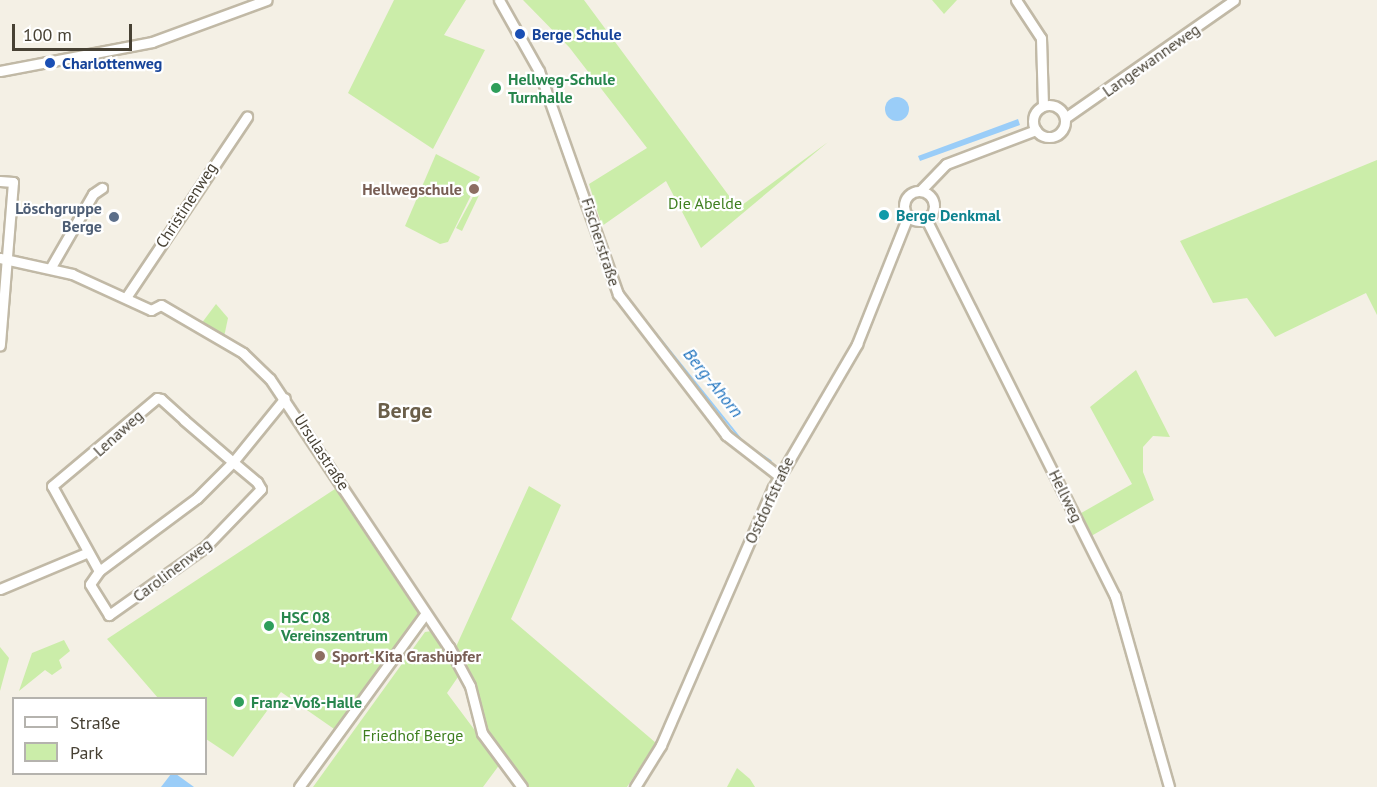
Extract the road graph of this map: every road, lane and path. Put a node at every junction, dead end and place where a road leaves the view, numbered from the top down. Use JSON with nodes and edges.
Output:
{"nodes":[{"id":1,"x":267,"y":0,"type":"edge"},
{"id":2,"x":499,"y":0,"type":"edge"},
{"id":3,"x":1016,"y":0,"type":"edge"},
{"id":4,"x":1234,"y":0,"type":"edge"},
{"id":5,"x":0,"y":71,"type":"edge"},
{"id":6,"x":1043,"y":106,"type":"junction"},
{"id":7,"x":247,"y":117,"type":"dead end"},
{"id":8,"x":1065,"y":118,"type":"junction"},
{"id":9,"x":1036,"y":130,"type":"junction"},
{"id":10,"x":0,"y":180,"type":"edge"},
{"id":11,"x":102,"y":188,"type":"dead end"},
{"id":12,"x":920,"y":191,"type":"junction"},
{"id":13,"x":908,"y":216,"type":"junction"},
{"id":14,"x":926,"y":219,"type":"junction"},
{"id":15,"x":4,"y":258,"type":"edge"},
{"id":16,"x":51,"y":267,"type":"junction"},
{"id":17,"x":127,"y":296,"type":"junction"},
{"id":18,"x":0,"y":345,"type":"edge"},
{"id":19,"x":285,"y":398,"type":"junction"},
{"id":20,"x":233,"y":462,"type":"junction"},
{"id":21,"x":779,"y":476,"type":"junction"},
{"id":22,"x":257,"y":482,"type":"joint"},
{"id":23,"x":86,"y":553,"type":"junction"},
{"id":24,"x":99,"y":571,"type":"junction"},
{"id":25,"x":0,"y":589,"type":"edge"},
{"id":26,"x":426,"y":613,"type":"junction"},
{"id":27,"x":299,"y":787,"type":"edge"},
{"id":28,"x":522,"y":787,"type":"edge"},
{"id":29,"x":635,"y":787,"type":"edge"},
{"id":30,"x":1169,"y":787,"type":"edge"}],
"edges":[{"from":1,"to":5,"type":"street"},
{"from":2,"to":21,"type":"street","name":"Fischerstraße"},
{"from":3,"to":6,"type":"street"},
{"from":4,"to":8,"type":"street","name":"Langewanneweg"},
{"from":6,"to":8,"type":"street"},
{"from":6,"to":9,"type":"street"},
{"from":7,"to":17,"type":"street","name":"Christinenweg"},
{"from":8,"to":9,"type":"street"},
{"from":9,"to":12,"type":"street"},
{"from":10,"to":15,"type":"street"},
{"from":11,"to":16,"type":"street"},
{"from":12,"to":13,"type":"street"},
{"from":12,"to":14,"type":"street"},
{"from":13,"to":14,"type":"street"},
{"from":13,"to":21,"type":"street","name":"Ostdorfstraße"},
{"from":14,"to":30,"type":"street","name":"Hellweg"},
{"from":15,"to":16,"type":"street","name":"Ursulastraße"},
{"from":15,"to":18,"type":"street"},
{"from":16,"to":17,"type":"street","name":"Ursulastraße"},
{"from":17,"to":19,"type":"street","name":"Ursulastraße"},
{"from":19,"to":20,"type":"street"},
{"from":19,"to":26,"type":"street","name":"Ursulastraße"},
{"from":20,"to":22,"type":"street","name":"Lenaweg"},
{"from":20,"to":23,"type":"street","name":"Lenaweg"},
{"from":20,"to":24,"type":"street"},
{"from":21,"to":29,"type":"street","name":"Ostdorfstraße"},
{"from":22,"to":24,"type":"street","name":"Carolinenweg"},
{"from":23,"to":24,"type":"street","name":"Lenaweg"},
{"from":23,"to":25,"type":"street"},
{"from":26,"to":27,"type":"street"},
{"from":26,"to":28,"type":"street","name":"Ursulastraße"}]}
